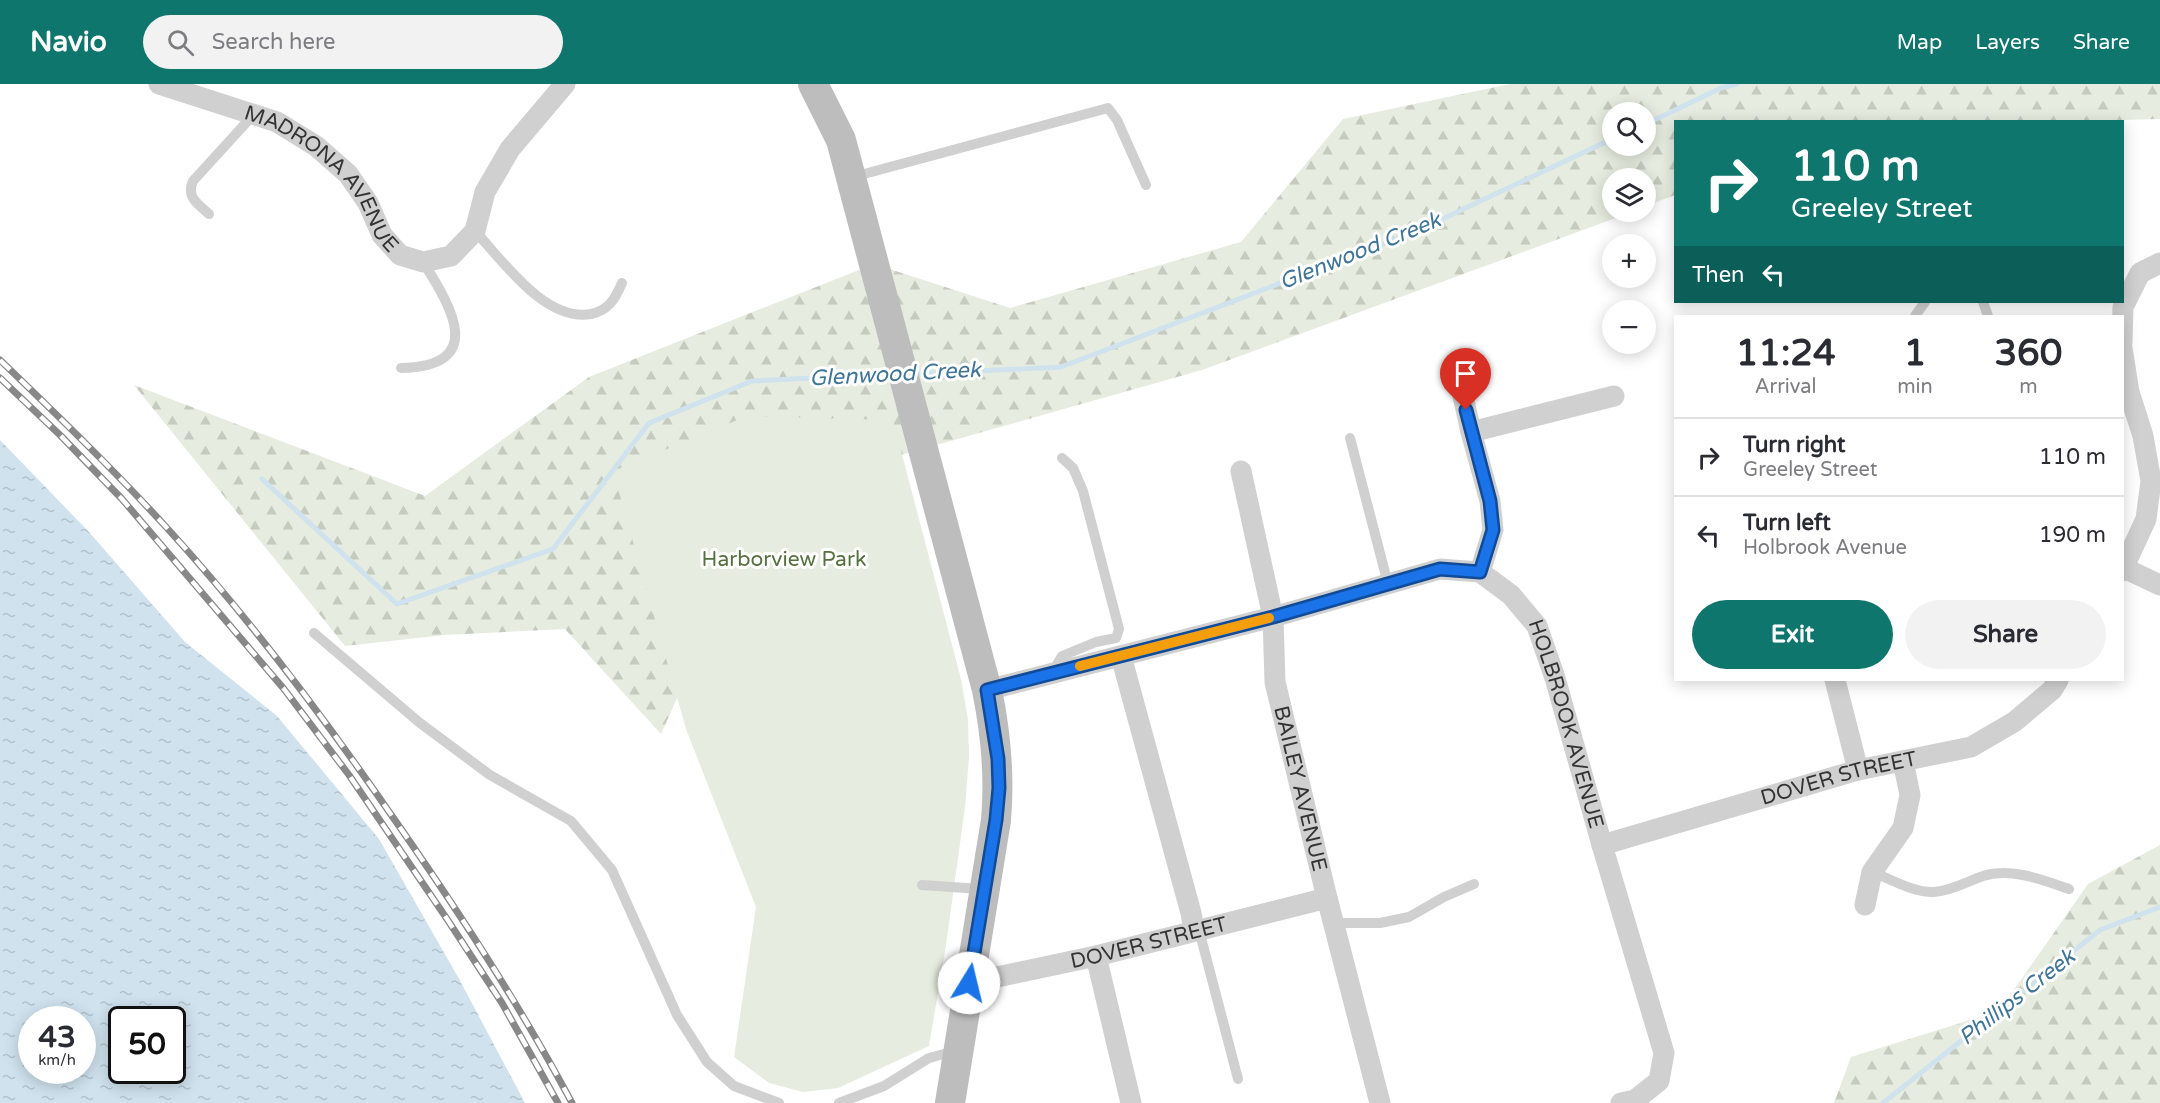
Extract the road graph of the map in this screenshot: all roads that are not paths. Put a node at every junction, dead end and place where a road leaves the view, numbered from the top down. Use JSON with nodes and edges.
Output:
{"nodes":[{"id":1,"x":159,"y":84,"type":"edge"},
{"id":2,"x":566,"y":84,"type":"edge"},
{"id":3,"x":813,"y":84,"type":"edge"},
{"id":4,"x":254,"y":114,"type":"junction"},
{"id":5,"x":851,"y":178,"type":"junction"},
{"id":6,"x":1146,"y":185,"type":"dead end"},
{"id":7,"x":209,"y":214,"type":"dead end"},
{"id":8,"x":476,"y":231,"type":"junction"},
{"id":9,"x":423,"y":262,"type":"junction"},
{"id":10,"x":2160,"y":263,"type":"edge"},
{"id":11,"x":622,"y":284,"type":"dead end"},
{"id":12,"x":2123,"y":315,"type":"edge"},
{"id":13,"x":2124,"y":361,"type":"edge"},
{"id":14,"x":401,"y":368,"type":"dead end"},
{"id":15,"x":1461,"y":387,"type":"dead end"},
{"id":16,"x":1614,"y":396,"type":"dead end"},
{"id":17,"x":1471,"y":432,"type":"junction"},
{"id":18,"x":1350,"y":438,"type":"dead end"},
{"id":19,"x":1062,"y":458,"type":"dead end"},
{"id":20,"x":1241,"y":471,"type":"dead end"},
{"id":21,"x":2124,"y":568,"type":"edge"},
{"id":22,"x":2124,"y":570,"type":"edge"},
{"id":23,"x":1480,"y":572,"type":"junction"},
{"id":24,"x":1388,"y":584,"type":"junction"},
{"id":25,"x":2160,"y":585,"type":"edge"},
{"id":26,"x":1273,"y":617,"type":"junction"},
{"id":27,"x":314,"y":633,"type":"dead end"},
{"id":28,"x":1121,"y":656,"type":"junction"},
{"id":29,"x":1051,"y":674,"type":"junction"},
{"id":30,"x":1835,"y":681,"type":"edge"},
{"id":31,"x":2057,"y":681,"type":"edge"},
{"id":32,"x":987,"y":690,"type":"junction"},
{"id":33,"x":1903,"y":761,"type":"junction"},
{"id":34,"x":1858,"y":770,"type":"junction"},
{"id":35,"x":1602,"y":845,"type":"junction"},
{"id":36,"x":1872,"y":872,"type":"junction"},
{"id":37,"x":1474,"y":884,"type":"dead end"},
{"id":38,"x":922,"y":885,"type":"dead end"},
{"id":39,"x":985,"y":889,"type":"junction"},
{"id":40,"x":2069,"y":889,"type":"dead end"},
{"id":41,"x":1327,"y":898,"type":"junction"},
{"id":42,"x":1865,"y":905,"type":"dead end"},
{"id":43,"x":1333,"y":922,"type":"junction"},
{"id":44,"x":1197,"y":931,"type":"junction"},
{"id":45,"x":1096,"y":956,"type":"junction"},
{"id":46,"x":969,"y":983,"type":"junction"},
{"id":47,"x":958,"y":1051,"type":"junction"},
{"id":48,"x":1238,"y":1078,"type":"dead end"},
{"id":49,"x":779,"y":1103,"type":"edge"},
{"id":50,"x":839,"y":1103,"type":"edge"},
{"id":51,"x":950,"y":1103,"type":"edge"},
{"id":52,"x":1131,"y":1103,"type":"edge"},
{"id":53,"x":1380,"y":1103,"type":"edge"},
{"id":54,"x":1621,"y":1103,"type":"edge"}],
"edges":[{"from":1,"to":4,"type":"street","name":"MADRONA AVENUE"},
{"from":2,"to":8,"type":"street"},
{"from":3,"to":5,"type":"main road"},
{"from":4,"to":7,"type":"lane"},
{"from":4,"to":9,"type":"street","name":"MADRONA AVENUE"},
{"from":5,"to":6,"type":"lane"},
{"from":5,"to":32,"type":"main road"},
{"from":8,"to":9,"type":"street","name":"MADRONA AVENUE"},
{"from":8,"to":11,"type":"lane"},
{"from":9,"to":14,"type":"lane"},
{"from":10,"to":12,"type":"street"},
{"from":13,"to":21,"type":"street"},
{"from":15,"to":17,"type":"street"},
{"from":16,"to":17,"type":"street"},
{"from":17,"to":23,"type":"street"},
{"from":18,"to":24,"type":"lane"},
{"from":19,"to":29,"type":"lane"},
{"from":20,"to":26,"type":"street","name":"BAILEY AVENUE"},
{"from":22,"to":25,"type":"street"},
{"from":23,"to":24,"type":"street"},
{"from":23,"to":35,"type":"street","name":"HOLBROOK AVENUE"},
{"from":24,"to":26,"type":"street"},
{"from":26,"to":28,"type":"street"},
{"from":26,"to":41,"type":"street","name":"BAILEY AVENUE"},
{"from":27,"to":49,"type":"lane"},
{"from":28,"to":29,"type":"street"},
{"from":28,"to":44,"type":"street"},
{"from":29,"to":32,"type":"street"},
{"from":30,"to":34,"type":"street"},
{"from":31,"to":33,"type":"street","name":"DOVER STREET"},
{"from":32,"to":39,"type":"main road"},
{"from":33,"to":34,"type":"street","name":"DOVER STREET"},
{"from":33,"to":36,"type":"street"},
{"from":34,"to":35,"type":"street","name":"DOVER STREET"},
{"from":35,"to":54,"type":"street","name":"HOLBROOK AVENUE"},
{"from":36,"to":40,"type":"lane"},
{"from":36,"to":42,"type":"street"},
{"from":37,"to":43,"type":"lane"},
{"from":38,"to":39,"type":"lane"},
{"from":39,"to":46,"type":"main road"},
{"from":41,"to":43,"type":"street","name":"BAILEY AVENUE"},
{"from":41,"to":44,"type":"street","name":"DOVER STREET"},
{"from":43,"to":53,"type":"street","name":"BAILEY AVENUE"},
{"from":44,"to":45,"type":"street","name":"DOVER STREET"},
{"from":44,"to":48,"type":"lane"},
{"from":45,"to":46,"type":"street","name":"DOVER STREET"},
{"from":45,"to":52,"type":"street"},
{"from":46,"to":47,"type":"main road"},
{"from":47,"to":50,"type":"lane"},
{"from":47,"to":51,"type":"main road"}]}
